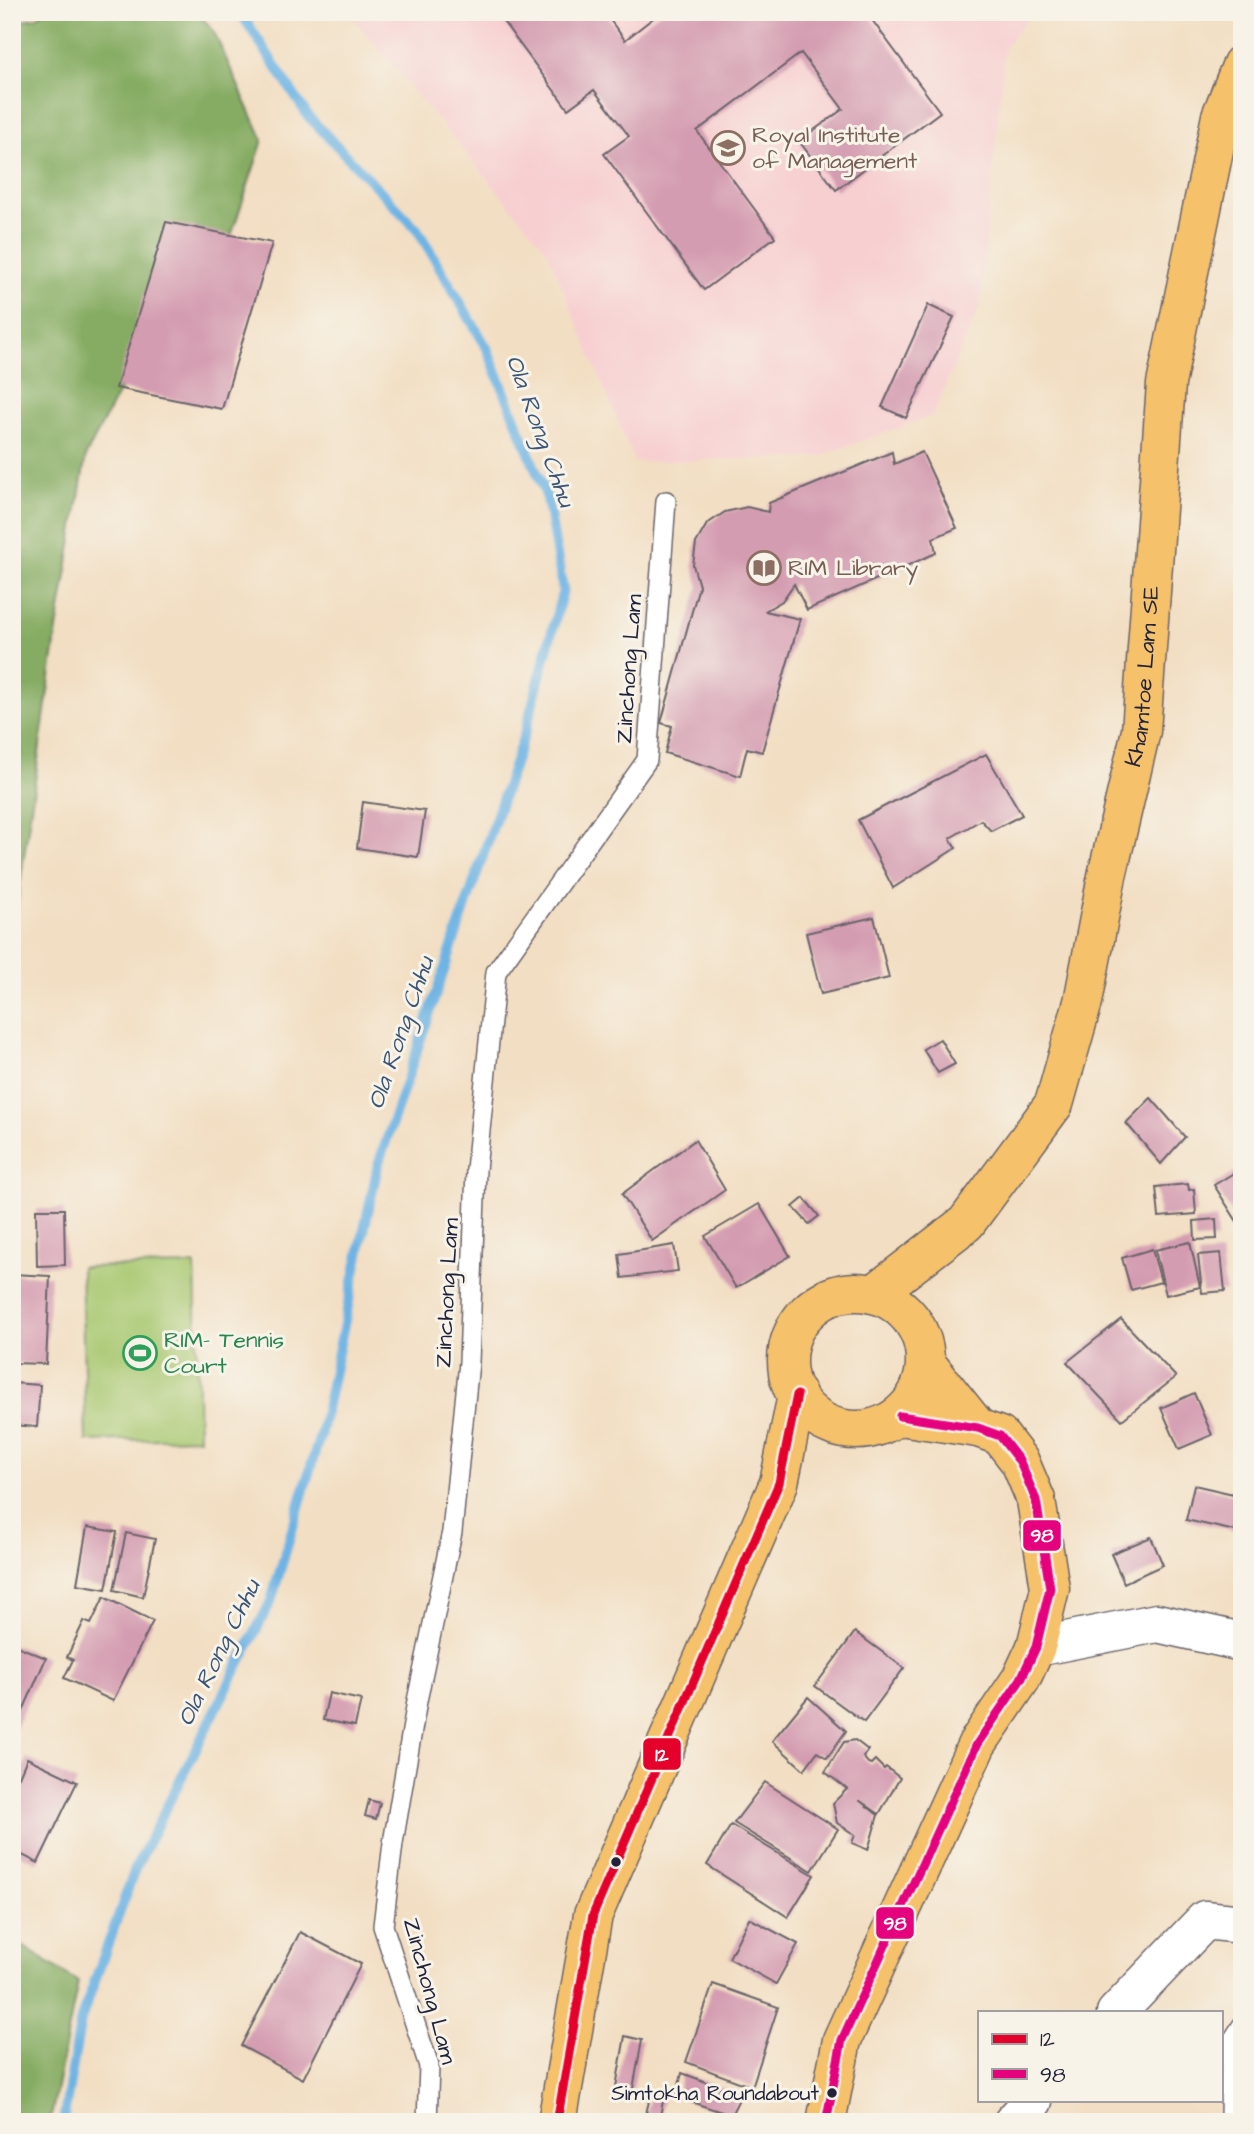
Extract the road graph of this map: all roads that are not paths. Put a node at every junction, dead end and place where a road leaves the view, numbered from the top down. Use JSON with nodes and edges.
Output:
{"nodes":[{"id":1,"x":1242,"y":64,"type":"edge"},
{"id":2,"x":666,"y":501,"type":"dead end"},
{"id":3,"x":935,"y":1246,"type":"junction"},
{"id":4,"x":874,"y":1294,"type":"junction"},
{"id":5,"x":911,"y":1320,"type":"junction"},
{"id":6,"x":926,"y":1363,"type":"junction"},
{"id":7,"x":797,"y":1395,"type":"junction"},
{"id":8,"x":900,"y":1416,"type":"junction"},
{"id":9,"x":978,"y":1428,"type":"junction"},
{"id":10,"x":839,"y":1429,"type":"junction"},
{"id":11,"x":779,"y":1483,"type":"junction"},
{"id":12,"x":1242,"y":1642,"type":"edge"},
{"id":13,"x":1036,"y":1647,"type":"junction"},
{"id":14,"x":1242,"y":1924,"type":"edge"},
{"id":15,"x":1118,"y":2011,"type":"edge"},
{"id":16,"x":1242,"y":2026,"type":"edge"},
{"id":17,"x":1032,"y":2102,"type":"edge"},
{"id":18,"x":427,"y":2122,"type":"edge"},
{"id":19,"x":557,"y":2122,"type":"edge"},
{"id":20,"x":827,"y":2122,"type":"edge"},
{"id":21,"x":1013,"y":2122,"type":"edge"},
{"id":22,"x":1230,"y":2122,"type":"edge"}],
"edges":[{"from":1,"to":3,"type":"main road","name":"Khamtoe Lam SE"},
{"from":2,"to":18,"type":"lane","name":"Zinchong Lam"},
{"from":3,"to":4,"type":"main road","name":"Khamtoe Lam SE"},
{"from":3,"to":5,"type":"main road"},
{"from":4,"to":5,"type":"main road"},
{"from":4,"to":7,"type":"main road"},
{"from":5,"to":6,"type":"main road"},
{"from":6,"to":8,"type":"main road"},
{"from":6,"to":9,"type":"main road"},
{"from":7,"to":10,"type":"main road"},
{"from":7,"to":11,"type":"main road"},
{"from":8,"to":9,"type":"main road"},
{"from":8,"to":10,"type":"main road"},
{"from":9,"to":13,"type":"main road"},
{"from":10,"to":11,"type":"main road"},
{"from":11,"to":19,"type":"main road"},
{"from":12,"to":13,"type":"street"},
{"from":13,"to":20,"type":"main road"},
{"from":14,"to":15,"type":"street"},
{"from":16,"to":22,"type":"lane"},
{"from":17,"to":21,"type":"street"}]}
